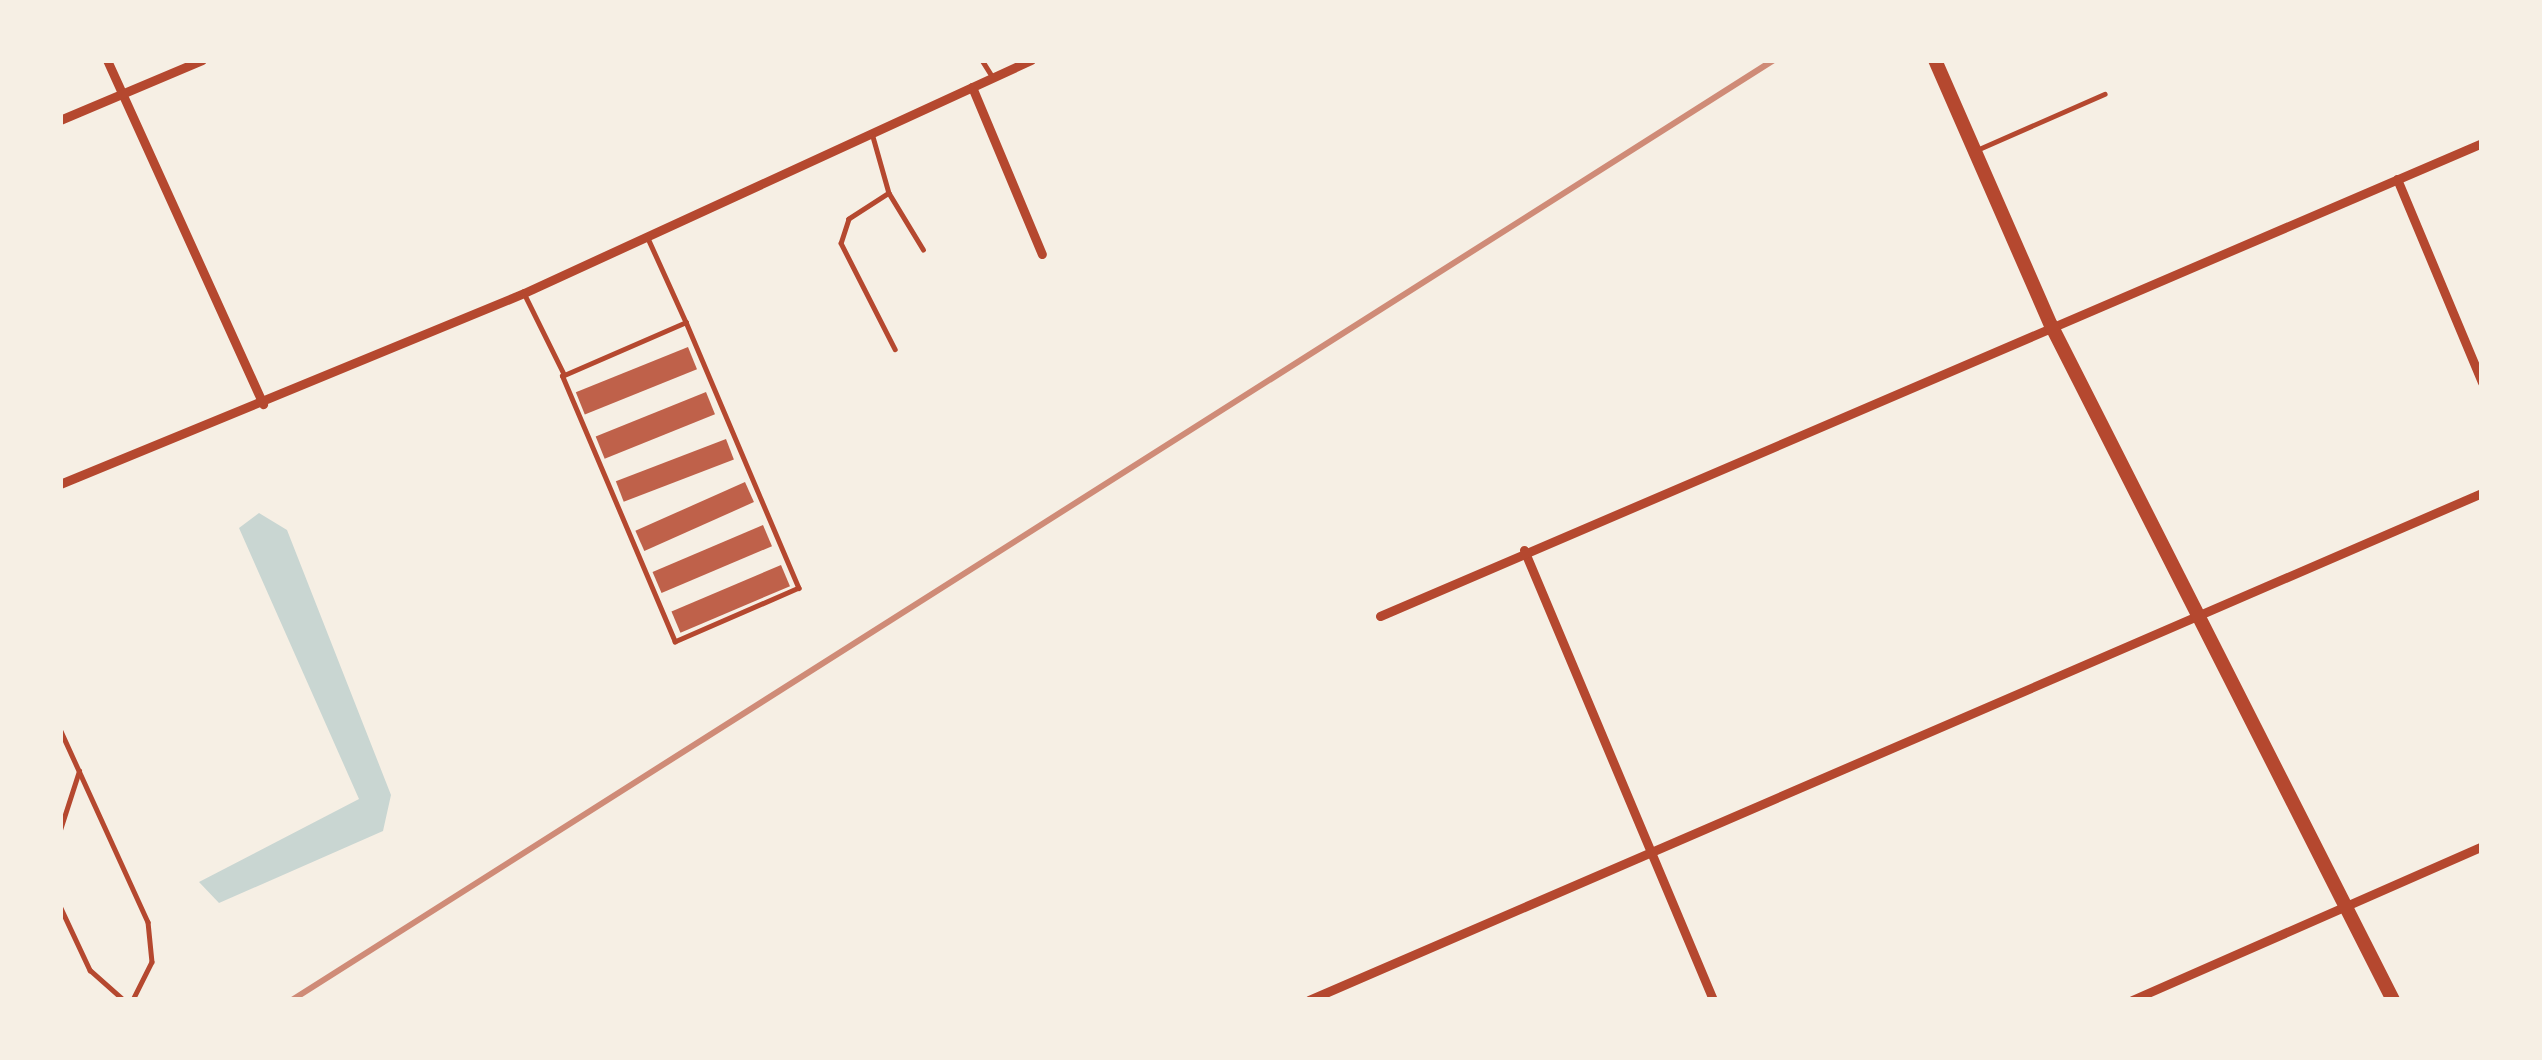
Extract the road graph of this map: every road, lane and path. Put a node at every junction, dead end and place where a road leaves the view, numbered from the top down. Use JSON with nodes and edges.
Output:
{"nodes":[{"id":1,"x":107,"y":60,"type":"edge"},
{"id":2,"x":202,"y":60,"type":"edge"},
{"id":3,"x":982,"y":60,"type":"edge"},
{"id":4,"x":1031,"y":60,"type":"edge"},
{"id":5,"x":1936,"y":60,"type":"edge"},
{"id":6,"x":993,"y":77,"type":"junction"},
{"id":7,"x":972,"y":87,"type":"junction"},
{"id":8,"x":2104,"y":94,"type":"dead end"},
{"id":9,"x":121,"y":95,"type":"junction"},
{"id":10,"x":60,"y":120,"type":"edge"},
{"id":11,"x":872,"y":133,"type":"junction"},
{"id":12,"x":2482,"y":143,"type":"edge"},
{"id":13,"x":1974,"y":152,"type":"junction"},
{"id":14,"x":2397,"y":179,"type":"junction"},
{"id":15,"x":889,"y":193,"type":"junction"},
{"id":16,"x":646,"y":236,"type":"junction"},
{"id":17,"x":923,"y":249,"type":"dead end"},
{"id":18,"x":1042,"y":254,"type":"dead end"},
{"id":19,"x":524,"y":292,"type":"junction"},
{"id":20,"x":686,"y":322,"type":"junction"},
{"id":21,"x":2051,"y":325,"type":"junction"},
{"id":22,"x":896,"y":349,"type":"dead end"},
{"id":23,"x":565,"y":374,"type":"junction"},
{"id":24,"x":2482,"y":382,"type":"edge"},
{"id":25,"x":262,"y":404,"type":"junction"},
{"id":26,"x":60,"y":484,"type":"edge"},
{"id":27,"x":2482,"y":493,"type":"edge"},
{"id":28,"x":1524,"y":550,"type":"junction"},
{"id":29,"x":2202,"y":615,"type":"junction"},
{"id":30,"x":1380,"y":616,"type":"dead end"},
{"id":31,"x":60,"y":729,"type":"edge"},
{"id":32,"x":79,"y":771,"type":"junction"},
{"id":33,"x":60,"y":830,"type":"edge"},
{"id":34,"x":2482,"y":846,"type":"edge"},
{"id":35,"x":1650,"y":854,"type":"junction"},
{"id":36,"x":60,"y":906,"type":"edge"},
{"id":37,"x":2348,"y":906,"type":"junction"},
{"id":38,"x":124,"y":1000,"type":"edge"},
{"id":39,"x":133,"y":1000,"type":"edge"},
{"id":40,"x":1309,"y":1000,"type":"edge"},
{"id":41,"x":1713,"y":1000,"type":"edge"},
{"id":42,"x":2132,"y":1000,"type":"edge"},
{"id":43,"x":2393,"y":1000,"type":"edge"}],
"edges":[{"from":1,"to":9,"type":"street"},
{"from":2,"to":9,"type":"street"},
{"from":3,"to":6,"type":"lane"},
{"from":4,"to":6,"type":"street"},
{"from":5,"to":13,"type":"main road"},
{"from":6,"to":7,"type":"street"},
{"from":7,"to":11,"type":"street"},
{"from":7,"to":18,"type":"street"},
{"from":8,"to":13,"type":"lane"},
{"from":9,"to":10,"type":"street"},
{"from":9,"to":25,"type":"street"},
{"from":11,"to":15,"type":"lane"},
{"from":11,"to":16,"type":"street"},
{"from":12,"to":14,"type":"street"},
{"from":13,"to":21,"type":"main road"},
{"from":14,"to":21,"type":"street"},
{"from":14,"to":24,"type":"street"},
{"from":15,"to":17,"type":"lane"},
{"from":15,"to":22,"type":"lane"},
{"from":16,"to":19,"type":"street"},
{"from":16,"to":20,"type":"lane"},
{"from":19,"to":23,"type":"lane"},
{"from":19,"to":25,"type":"street"},
{"from":20,"to":23,"type":"lane"},
{"from":20,"to":23,"type":"lane"},
{"from":21,"to":28,"type":"street"},
{"from":21,"to":29,"type":"main road"},
{"from":25,"to":26,"type":"street"},
{"from":27,"to":29,"type":"street"},
{"from":28,"to":30,"type":"street"},
{"from":28,"to":35,"type":"street"},
{"from":29,"to":35,"type":"street"},
{"from":29,"to":37,"type":"main road"},
{"from":31,"to":32,"type":"lane"},
{"from":32,"to":33,"type":"lane"},
{"from":32,"to":39,"type":"lane"},
{"from":34,"to":37,"type":"street"},
{"from":35,"to":40,"type":"street"},
{"from":35,"to":41,"type":"street"},
{"from":36,"to":38,"type":"lane"},
{"from":37,"to":42,"type":"street"},
{"from":37,"to":43,"type":"main road"}]}
